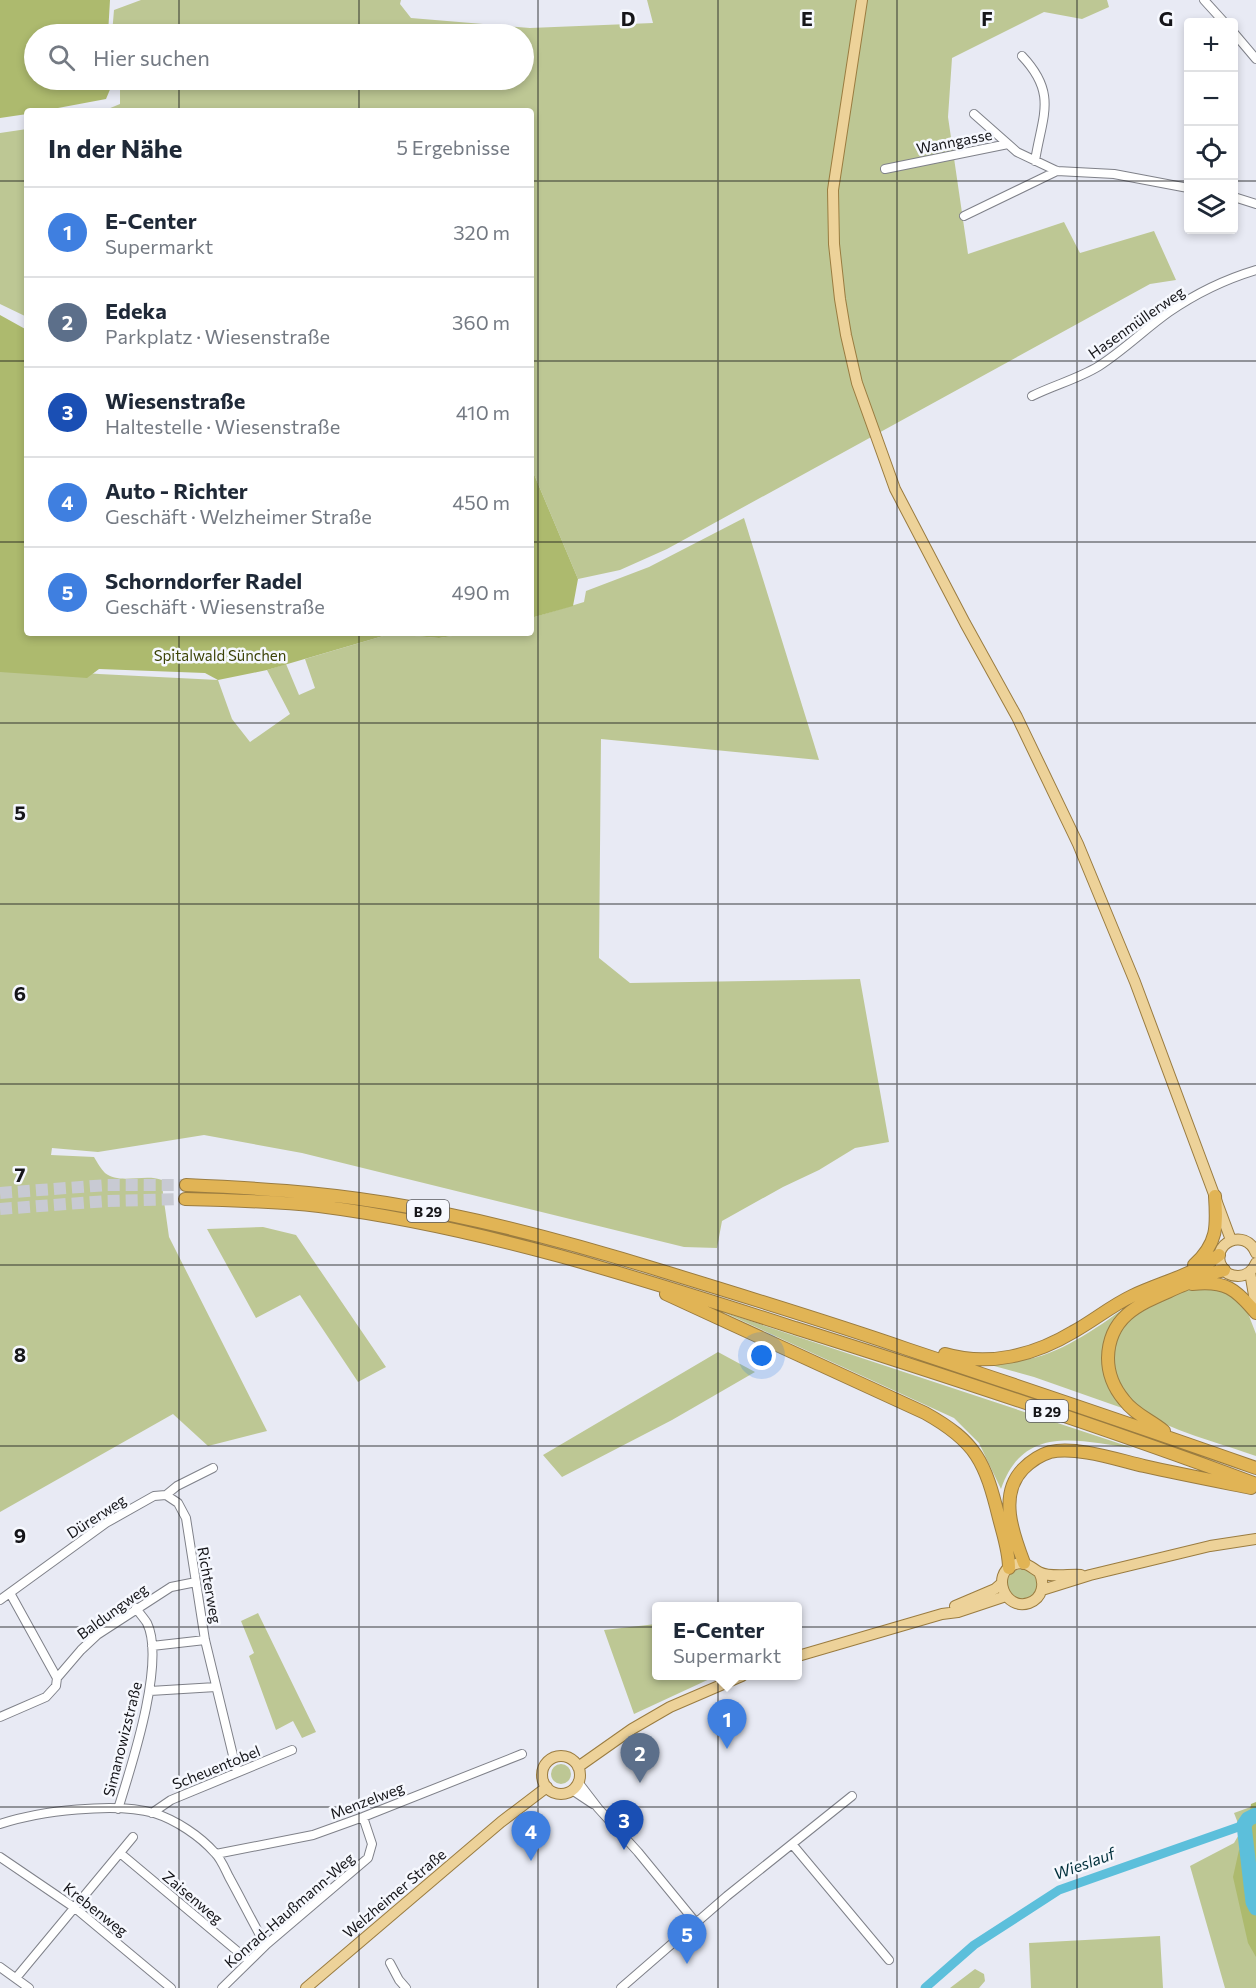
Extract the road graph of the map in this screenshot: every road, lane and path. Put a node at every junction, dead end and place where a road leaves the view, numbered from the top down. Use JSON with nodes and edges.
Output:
{"nodes":[{"id":1,"x":862,"y":0,"type":"edge"},
{"id":2,"x":1204,"y":0,"type":"edge"},
{"id":3,"x":1220,"y":18,"type":"edge"},
{"id":4,"x":1238,"y":39,"type":"edge"},
{"id":5,"x":1022,"y":56,"type":"dead end"},
{"id":6,"x":1256,"y":59,"type":"edge"},
{"id":7,"x":974,"y":114,"type":"dead end"},
{"id":8,"x":1008,"y":144,"type":"junction"},
{"id":9,"x":1035,"y":161,"type":"junction"},
{"id":10,"x":885,"y":169,"type":"dead end"},
{"id":11,"x":1057,"y":171,"type":"junction"},
{"id":12,"x":1184,"y":187,"type":"edge"},
{"id":13,"x":1238,"y":199,"type":"edge"},
{"id":14,"x":1256,"y":204,"type":"edge"},
{"id":15,"x":964,"y":216,"type":"dead end"},
{"id":16,"x":1256,"y":270,"type":"edge"},
{"id":17,"x":1032,"y":396,"type":"dead end"},
{"id":18,"x":186,"y":1185,"type":"tunnel mouth"},
{"id":19,"x":1215,"y":1196,"type":"junction"},
{"id":20,"x":185,"y":1199,"type":"tunnel mouth"},
{"id":21,"x":1231,"y":1240,"type":"junction"},
{"id":22,"x":1256,"y":1253,"type":"edge"},
{"id":23,"x":1220,"y":1255,"type":"junction"},
{"id":24,"x":1253,"y":1267,"type":"edge"},
{"id":25,"x":1224,"y":1270,"type":"junction"},
{"id":26,"x":1236,"y":1276,"type":"junction"},
{"id":27,"x":645,"y":1280,"type":"junction"},
{"id":28,"x":1181,"y":1281,"type":"junction"},
{"id":29,"x":1254,"y":1302,"type":"edge"},
{"id":30,"x":1256,"y":1313,"type":"edge"},
{"id":31,"x":903,"y":1347,"type":"junction"},
{"id":32,"x":1171,"y":1438,"type":"junction"},
{"id":33,"x":213,"y":1467,"type":"dead end"},
{"id":34,"x":1256,"y":1468,"type":"edge"},
{"id":35,"x":1256,"y":1484,"type":"edge"},
{"id":36,"x":1256,"y":1489,"type":"edge"},
{"id":37,"x":166,"y":1495,"type":"junction"},
{"id":38,"x":1256,"y":1539,"type":"edge"},
{"id":39,"x":1024,"y":1563,"type":"junction"},
{"id":40,"x":1009,"y":1568,"type":"junction"},
{"id":41,"x":1039,"y":1572,"type":"junction"},
{"id":42,"x":1090,"y":1575,"type":"junction"},
{"id":43,"x":196,"y":1582,"type":"junction"},
{"id":44,"x":1002,"y":1583,"type":"junction"},
{"id":45,"x":1042,"y":1590,"type":"junction"},
{"id":46,"x":10,"y":1593,"type":"junction"},
{"id":47,"x":1006,"y":1596,"type":"junction"},
{"id":48,"x":0,"y":1600,"type":"edge"},
{"id":49,"x":136,"y":1608,"type":"junction"},
{"id":50,"x":942,"y":1614,"type":"junction"},
{"id":51,"x":205,"y":1640,"type":"junction"},
{"id":52,"x":152,"y":1646,"type":"junction"},
{"id":53,"x":802,"y":1655,"type":"edge"},
{"id":54,"x":57,"y":1678,"type":"junction"},
{"id":55,"x":733,"y":1680,"type":"edge"},
{"id":56,"x":216,"y":1687,"type":"junction"},
{"id":57,"x":150,"y":1691,"type":"junction"},
{"id":58,"x":0,"y":1717,"type":"edge"},
{"id":59,"x":292,"y":1750,"type":"dead end"},
{"id":60,"x":522,"y":1754,"type":"dead end"},
{"id":61,"x":575,"y":1763,"type":"junction"},
{"id":62,"x":237,"y":1772,"type":"junction"},
{"id":63,"x":545,"y":1784,"type":"junction"},
{"id":64,"x":575,"y":1786,"type":"junction"},
{"id":65,"x":852,"y":1796,"type":"dead end"},
{"id":66,"x":118,"y":1809,"type":"junction"},
{"id":67,"x":152,"y":1813,"type":"junction"},
{"id":68,"x":363,"y":1817,"type":"junction"},
{"id":69,"x":0,"y":1824,"type":"edge"},
{"id":70,"x":133,"y":1837,"type":"dead end"},
{"id":71,"x":792,"y":1844,"type":"junction"},
{"id":72,"x":120,"y":1853,"type":"junction"},
{"id":73,"x":216,"y":1854,"type":"junction"},
{"id":74,"x":0,"y":1857,"type":"edge"},
{"id":75,"x":75,"y":1908,"type":"junction"},
{"id":76,"x":697,"y":1924,"type":"junction"},
{"id":77,"x":267,"y":1944,"type":"junction"},
{"id":78,"x":889,"y":1960,"type":"dead end"},
{"id":79,"x":249,"y":1961,"type":"junction"},
{"id":80,"x":390,"y":1963,"type":"dead end"},
{"id":81,"x":0,"y":1967,"type":"edge"},
{"id":82,"x":16,"y":1978,"type":"junction"},
{"id":83,"x":29,"y":1988,"type":"edge"},
{"id":84,"x":171,"y":1988,"type":"edge"},
{"id":85,"x":222,"y":1988,"type":"edge"},
{"id":86,"x":306,"y":1988,"type":"edge"},
{"id":87,"x":406,"y":1988,"type":"edge"},
{"id":88,"x":621,"y":1988,"type":"edge"}],
"edges":[{"from":1,"to":19,"type":"main road"},
{"from":2,"to":3,"type":"street"},
{"from":4,"to":6,"type":"street"},
{"from":5,"to":9,"type":"street"},
{"from":7,"to":8,"type":"street"},
{"from":8,"to":9,"type":"street","name":"Wanngasse"},
{"from":8,"to":10,"type":"street","name":"Wanngasse"},
{"from":9,"to":11,"type":"street","name":"Wanngasse"},
{"from":11,"to":12,"type":"street","name":"Wanngasse"},
{"from":11,"to":15,"type":"street","name":"Wanngasse"},
{"from":13,"to":14,"type":"street"},
{"from":16,"to":17,"type":"street","name":"Hasenmüllerweg"},
{"from":18,"to":31,"type":"highway","number":"B 29"},
{"from":19,"to":21,"type":"main road"},
{"from":19,"to":28,"type":"highway"},
{"from":20,"to":27,"type":"highway","number":"B 29"},
{"from":21,"to":22,"type":"main road"},
{"from":21,"to":23,"type":"main road"},
{"from":23,"to":25,"type":"main road"},
{"from":23,"to":28,"type":"highway"},
{"from":24,"to":26,"type":"main road"},
{"from":24,"to":29,"type":"main road"},
{"from":25,"to":26,"type":"main road"},
{"from":25,"to":28,"type":"highway"},
{"from":26,"to":29,"type":"main road"},
{"from":27,"to":35,"type":"highway","number":"B 29"},
{"from":27,"to":40,"type":"highway"},
{"from":28,"to":30,"type":"highway"},
{"from":28,"to":31,"type":"highway"},
{"from":28,"to":32,"type":"highway"},
{"from":31,"to":32,"type":"highway","number":"B 29"},
{"from":32,"to":34,"type":"highway","number":"B 29"},
{"from":33,"to":37,"type":"street","name":"Dürerweg"},
{"from":36,"to":39,"type":"highway"},
{"from":37,"to":43,"type":"street","name":"Richterweg"},
{"from":37,"to":46,"type":"street","name":"Dürerweg"},
{"from":38,"to":42,"type":"main road"},
{"from":39,"to":40,"type":"main road"},
{"from":39,"to":41,"type":"main road"},
{"from":40,"to":44,"type":"main road"},
{"from":41,"to":42,"type":"main road"},
{"from":41,"to":45,"type":"main road"},
{"from":42,"to":45,"type":"main road"},
{"from":43,"to":49,"type":"street","name":"Baldungweg"},
{"from":43,"to":51,"type":"street","name":"Richterweg"},
{"from":44,"to":47,"type":"main road"},
{"from":44,"to":50,"type":"main road"},
{"from":45,"to":47,"type":"main road"},
{"from":46,"to":48,"type":"street","name":"Dürerweg"},
{"from":46,"to":54,"type":"street"},
{"from":47,"to":50,"type":"main road"},
{"from":49,"to":52,"type":"street","name":"Simanowizstraße"},
{"from":49,"to":54,"type":"street","name":"Baldungweg"},
{"from":50,"to":53,"type":"main road"},
{"from":51,"to":52,"type":"street"},
{"from":51,"to":56,"type":"street","name":"Richterweg"},
{"from":52,"to":57,"type":"street","name":"Simanowizstraße"},
{"from":54,"to":58,"type":"street","name":"Baldungweg"},
{"from":55,"to":61,"type":"main road"},
{"from":56,"to":57,"type":"street"},
{"from":56,"to":62,"type":"street","name":"Richterweg"},
{"from":57,"to":66,"type":"street","name":"Simanowizstraße"},
{"from":59,"to":62,"type":"street","name":"Scheuentobel"},
{"from":60,"to":68,"type":"street","name":"Menzelweg"},
{"from":61,"to":63,"type":"main road"},
{"from":61,"to":64,"type":"main road"},
{"from":62,"to":67,"type":"street","name":"Scheuentobel"},
{"from":63,"to":64,"type":"main road"},
{"from":63,"to":86,"type":"main road","name":"Welzheimer Straße"},
{"from":64,"to":76,"type":"street"},
{"from":65,"to":71,"type":"street"},
{"from":66,"to":67,"type":"street"},
{"from":66,"to":69,"type":"street"},
{"from":67,"to":73,"type":"street"},
{"from":68,"to":73,"type":"street","name":"Menzelweg"},
{"from":68,"to":77,"type":"street","name":"Konrad-Haußmann-Weg"},
{"from":70,"to":72,"type":"street"},
{"from":71,"to":76,"type":"street"},
{"from":71,"to":78,"type":"street"},
{"from":72,"to":75,"type":"street"},
{"from":72,"to":79,"type":"street","name":"Zaisenweg"},
{"from":73,"to":77,"type":"street"},
{"from":74,"to":75,"type":"street","name":"Krebenweg"},
{"from":75,"to":82,"type":"street"},
{"from":75,"to":84,"type":"street","name":"Krebenweg"},
{"from":76,"to":88,"type":"street"},
{"from":77,"to":79,"type":"street","name":"Konrad-Haußmann-Weg"},
{"from":79,"to":85,"type":"street","name":"Konrad-Haußmann-Weg"},
{"from":80,"to":87,"type":"street"},
{"from":81,"to":82,"type":"street"},
{"from":82,"to":83,"type":"street"}]}
